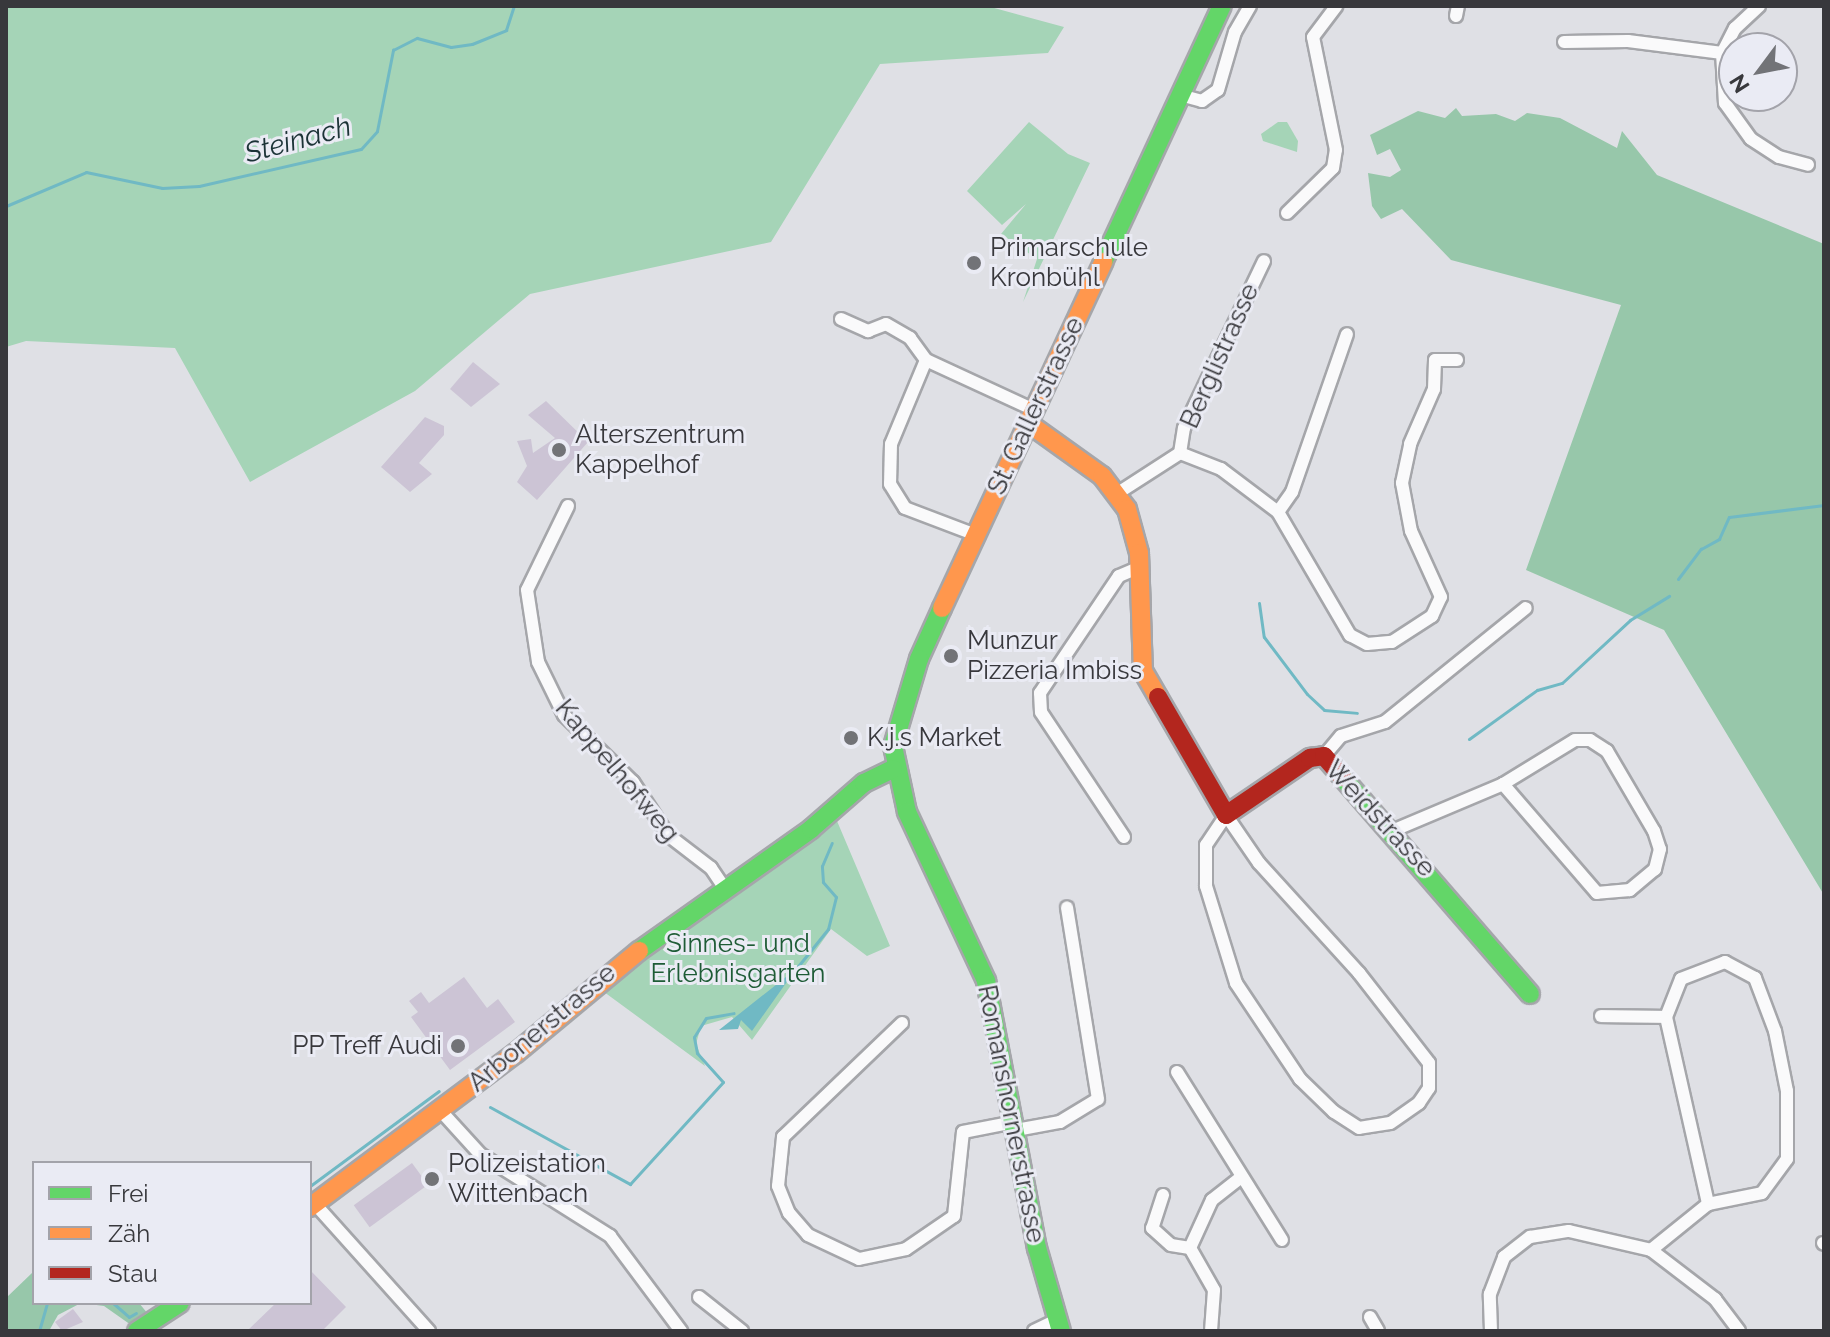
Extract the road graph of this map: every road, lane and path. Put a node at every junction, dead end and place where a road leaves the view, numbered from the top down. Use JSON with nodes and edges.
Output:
{"nodes":[{"id":1,"x":1222,"y":6,"type":"edge"},
{"id":2,"x":1250,"y":6,"type":"edge"},
{"id":3,"x":1336,"y":6,"type":"edge"},
{"id":4,"x":1759,"y":6,"type":"edge"},
{"id":5,"x":1733,"y":32,"type":"edge"},
{"id":6,"x":1564,"y":42,"type":"dead end"},
{"id":7,"x":1718,"y":52,"type":"edge"},
{"id":8,"x":1180,"y":95,"type":"junction"},
{"id":9,"x":1732,"y":112,"type":"edge"},
{"id":10,"x":1808,"y":165,"type":"dead end"},
{"id":11,"x":1287,"y":213,"type":"dead end"},
{"id":12,"x":1264,"y":261,"type":"dead end"},
{"id":13,"x":841,"y":319,"type":"dead end"},
{"id":14,"x":1347,"y":334,"type":"dead end"},
{"id":15,"x":926,"y":360,"type":"junction"},
{"id":16,"x":1457,"y":360,"type":"dead end"},
{"id":17,"x":1031,"y":416,"type":"junction"},
{"id":18,"x":1180,"y":453,"type":"junction"},
{"id":19,"x":1118,"y":493,"type":"junction"},
{"id":20,"x":568,"y":506,"type":"dead end"},
{"id":21,"x":1278,"y":512,"type":"junction"},
{"id":22,"x":976,"y":535,"type":"junction"},
{"id":23,"x":1140,"y":567,"type":"junction"},
{"id":24,"x":1526,"y":608,"type":"dead end"},
{"id":25,"x":1324,"y":756,"type":"junction"},
{"id":26,"x":893,"y":769,"type":"junction"},
{"id":27,"x":1503,"y":784,"type":"junction"},
{"id":28,"x":1226,"y":815,"type":"junction"},
{"id":29,"x":1392,"y":831,"type":"junction"},
{"id":30,"x":1124,"y":837,"type":"dead end"},
{"id":31,"x":724,"y":887,"type":"junction"},
{"id":32,"x":1067,"y":907,"type":"dead end"},
{"id":33,"x":1530,"y":994,"type":"dead end"},
{"id":34,"x":1601,"y":1016,"type":"dead end"},
{"id":35,"x":1666,"y":1017,"type":"junction"},
{"id":36,"x":902,"y":1023,"type":"dead end"},
{"id":37,"x":1177,"y":1072,"type":"dead end"},
{"id":38,"x":440,"y":1110,"type":"junction"},
{"id":39,"x":1016,"y":1126,"type":"junction"},
{"id":40,"x":1240,"y":1178,"type":"junction"},
{"id":41,"x":1163,"y":1195,"type":"dead end"},
{"id":42,"x":1708,"y":1204,"type":"junction"},
{"id":43,"x":312,"y":1206,"type":"edge"},
{"id":44,"x":1282,"y":1240,"type":"dead end"},
{"id":45,"x":1190,"y":1248,"type":"junction"},
{"id":46,"x":1651,"y":1250,"type":"junction"},
{"id":47,"x":699,"y":1297,"type":"dead end"},
{"id":48,"x":178,"y":1305,"type":"edge"},
{"id":49,"x":1370,"y":1317,"type":"dead end"},
{"id":50,"x":158,"y":1326,"type":"edge"},
{"id":51,"x":1059,"y":1326,"type":"edge"},
{"id":52,"x":137,"y":1331,"type":"edge"},
{"id":53,"x":429,"y":1331,"type":"edge"},
{"id":54,"x":681,"y":1331,"type":"edge"},
{"id":55,"x":742,"y":1331,"type":"edge"},
{"id":56,"x":1034,"y":1331,"type":"edge"},
{"id":57,"x":1211,"y":1331,"type":"edge"},
{"id":58,"x":1378,"y":1331,"type":"edge"},
{"id":59,"x":1491,"y":1331,"type":"edge"},
{"id":60,"x":1739,"y":1331,"type":"edge"}],
"edges":[{"from":1,"to":8,"type":"main road","name":"St. Gallerstrasse"},
{"from":2,"to":8,"type":"street"},
{"from":3,"to":11,"type":"street"},
{"from":4,"to":5,"type":"street"},
{"from":6,"to":7,"type":"street"},
{"from":8,"to":17,"type":"main road","name":"St. Gallerstrasse"},
{"from":9,"to":10,"type":"street"},
{"from":12,"to":18,"type":"street","name":"Berglistrasse"},
{"from":13,"to":15,"type":"street"},
{"from":14,"to":21,"type":"street"},
{"from":15,"to":17,"type":"street"},
{"from":15,"to":22,"type":"street"},
{"from":16,"to":21,"type":"street"},
{"from":17,"to":19,"type":"main road"},
{"from":17,"to":22,"type":"main road","name":"St. Gallerstrasse"},
{"from":18,"to":19,"type":"street"},
{"from":18,"to":21,"type":"street"},
{"from":19,"to":23,"type":"main road"},
{"from":20,"to":31,"type":"street","name":"Kappelhofweg"},
{"from":22,"to":26,"type":"main road","name":"St. Gallerstrasse"},
{"from":23,"to":28,"type":"main road"},
{"from":23,"to":30,"type":"street"},
{"from":24,"to":25,"type":"street"},
{"from":25,"to":28,"type":"main road","name":"Weidstrasse"},
{"from":25,"to":29,"type":"main road","name":"Weidstrasse"},
{"from":26,"to":31,"type":"main road","name":"Arbonerstrasse"},
{"from":26,"to":39,"type":"main road","name":"Romanshornerstrasse"},
{"from":27,"to":27,"type":"street"},
{"from":27,"to":29,"type":"street"},
{"from":28,"to":28,"type":"street"},
{"from":29,"to":33,"type":"main road","name":"Weidstrasse"},
{"from":31,"to":38,"type":"main road","name":"Arbonerstrasse"},
{"from":32,"to":39,"type":"street"},
{"from":34,"to":35,"type":"street"},
{"from":35,"to":42,"type":"street"},
{"from":35,"to":42,"type":"street"},
{"from":36,"to":39,"type":"street"},
{"from":37,"to":40,"type":"street"},
{"from":38,"to":43,"type":"main road","name":"Arbonerstrasse"},
{"from":38,"to":54,"type":"street"},
{"from":39,"to":51,"type":"main road","name":"Romanshornerstrasse"},
{"from":40,"to":44,"type":"street"},
{"from":40,"to":45,"type":"street"},
{"from":41,"to":45,"type":"street"},
{"from":42,"to":46,"type":"street"},
{"from":43,"to":53,"type":"street"},
{"from":45,"to":57,"type":"street"},
{"from":46,"to":59,"type":"street"},
{"from":46,"to":60,"type":"street"},
{"from":47,"to":55,"type":"street"},
{"from":48,"to":50,"type":"main road"},
{"from":49,"to":58,"type":"street"},
{"from":50,"to":52,"type":"main road"},
{"from":51,"to":56,"type":"street"}]}
